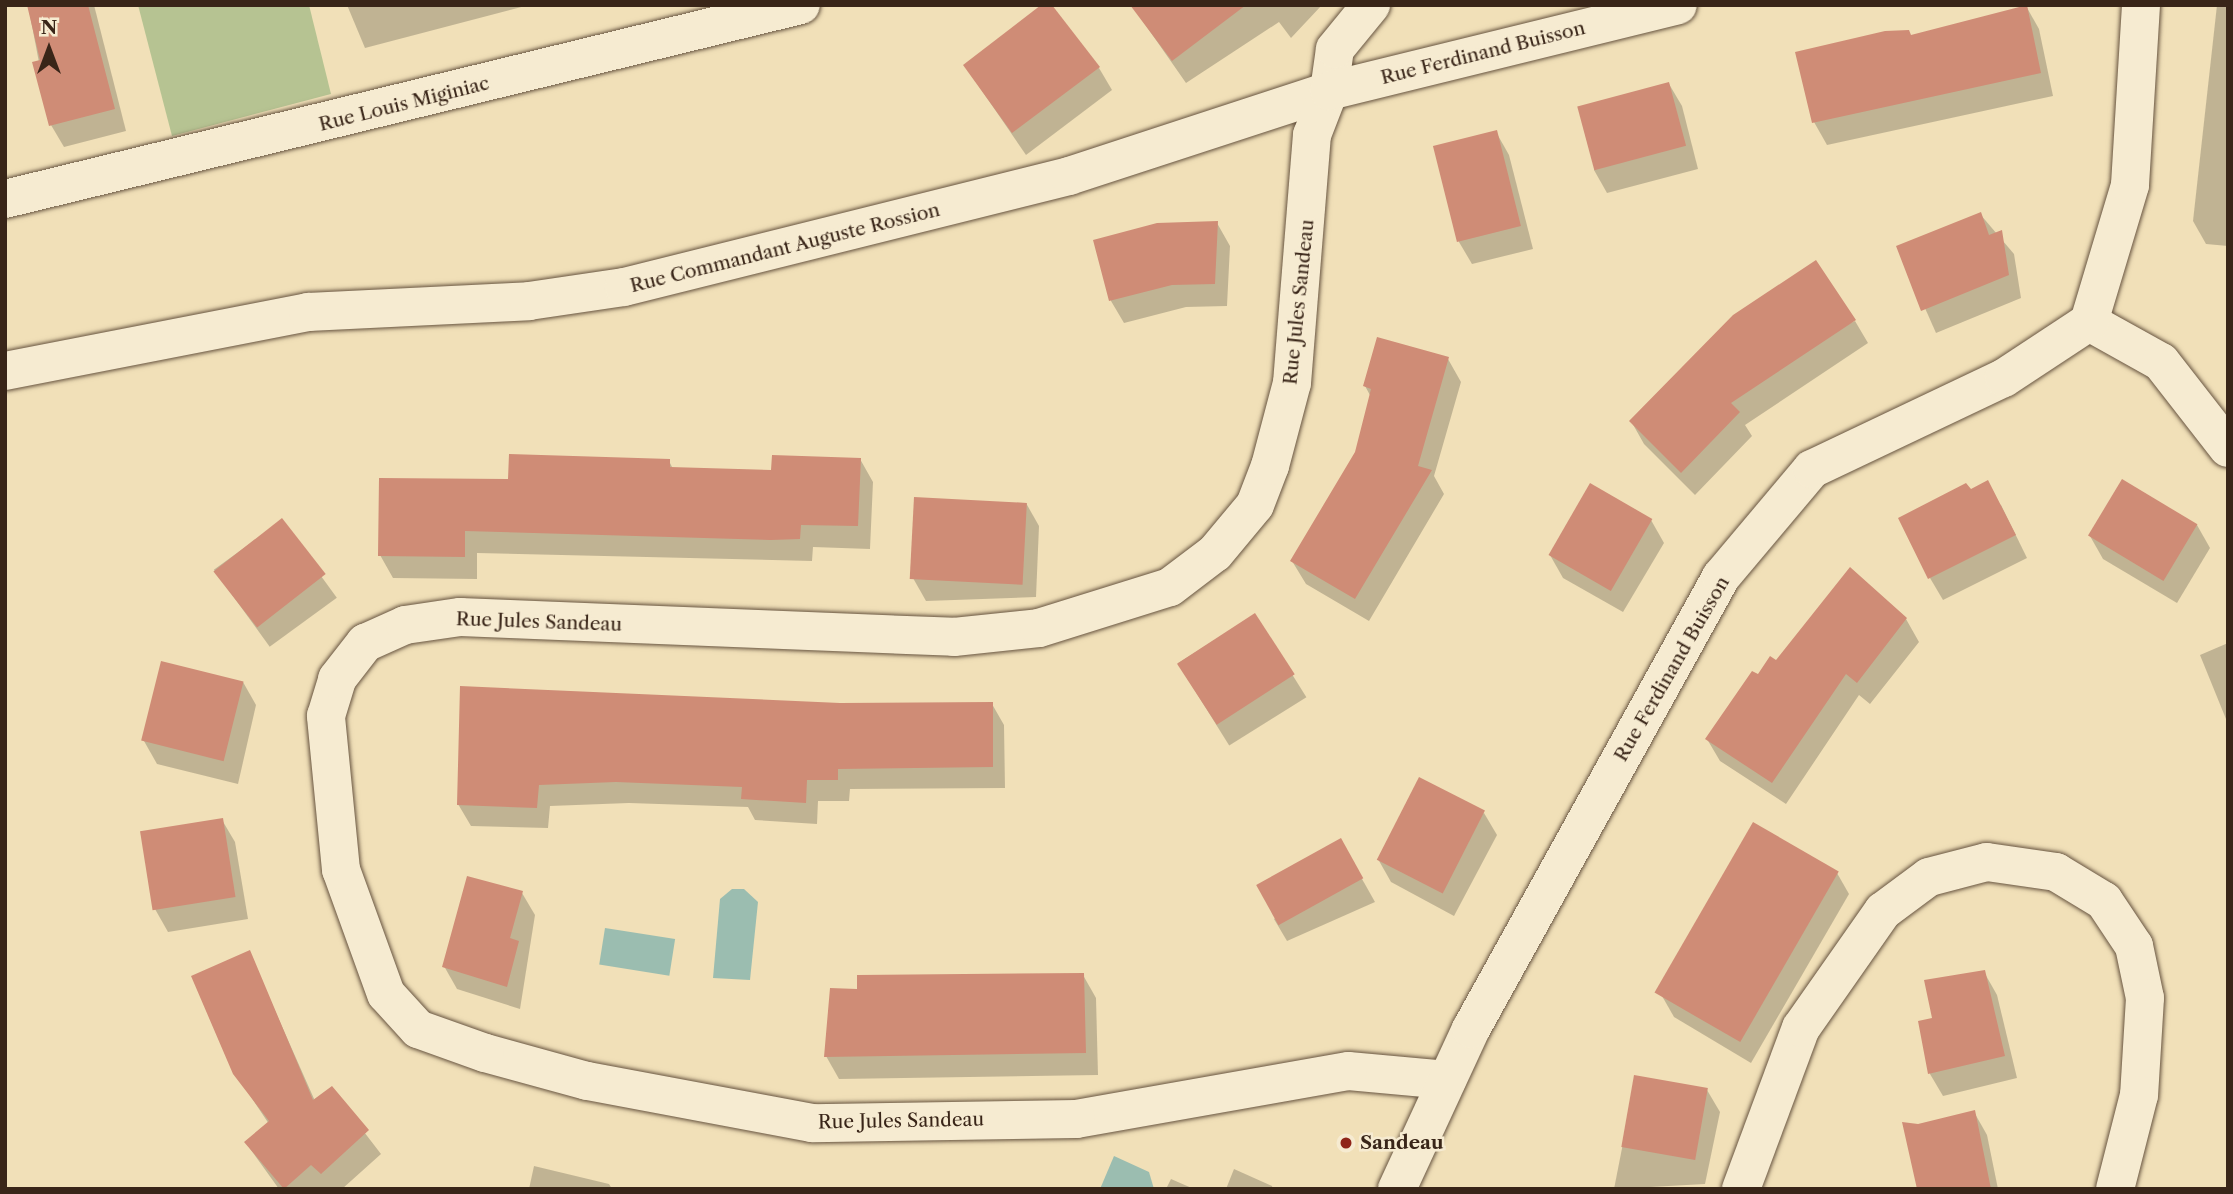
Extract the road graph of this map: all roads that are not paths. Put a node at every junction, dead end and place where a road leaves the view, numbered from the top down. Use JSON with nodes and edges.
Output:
{"nodes":[{"id":1,"x":801,"y":5,"type":"edge"},
{"id":2,"x":1371,"y":5,"type":"edge"},
{"id":3,"x":1678,"y":5,"type":"edge"},
{"id":4,"x":2141,"y":5,"type":"edge"},
{"id":5,"x":1329,"y":91,"type":"junction"},
{"id":6,"x":5,"y":200,"type":"edge"},
{"id":7,"x":2090,"y":322,"type":"junction"},
{"id":8,"x":5,"y":371,"type":"edge"},
{"id":9,"x":2228,"y":448,"type":"edge"},
{"id":10,"x":1447,"y":1080,"type":"junction"},
{"id":11,"x":1397,"y":1189,"type":"edge"},
{"id":12,"x":1741,"y":1189,"type":"edge"},
{"id":13,"x":2115,"y":1189,"type":"edge"}],
"edges":[{"from":1,"to":6,"type":"street","name":"Rue Louis Miginiac"},
{"from":2,"to":5,"type":"street"},
{"from":3,"to":5,"type":"street","name":"Rue Ferdinand Buisson"},
{"from":4,"to":7,"type":"street"},
{"from":5,"to":8,"type":"street","name":"Rue Commandant Auguste Rossion"},
{"from":5,"to":10,"type":"street","name":"Rue Jules Sandeau"},
{"from":7,"to":9,"type":"street"},
{"from":7,"to":10,"type":"street","name":"Rue Ferdinand Buisson"},
{"from":10,"to":11,"type":"street","name":"Rue Ferdinand Buisson"},
{"from":12,"to":13,"type":"street"}]}
